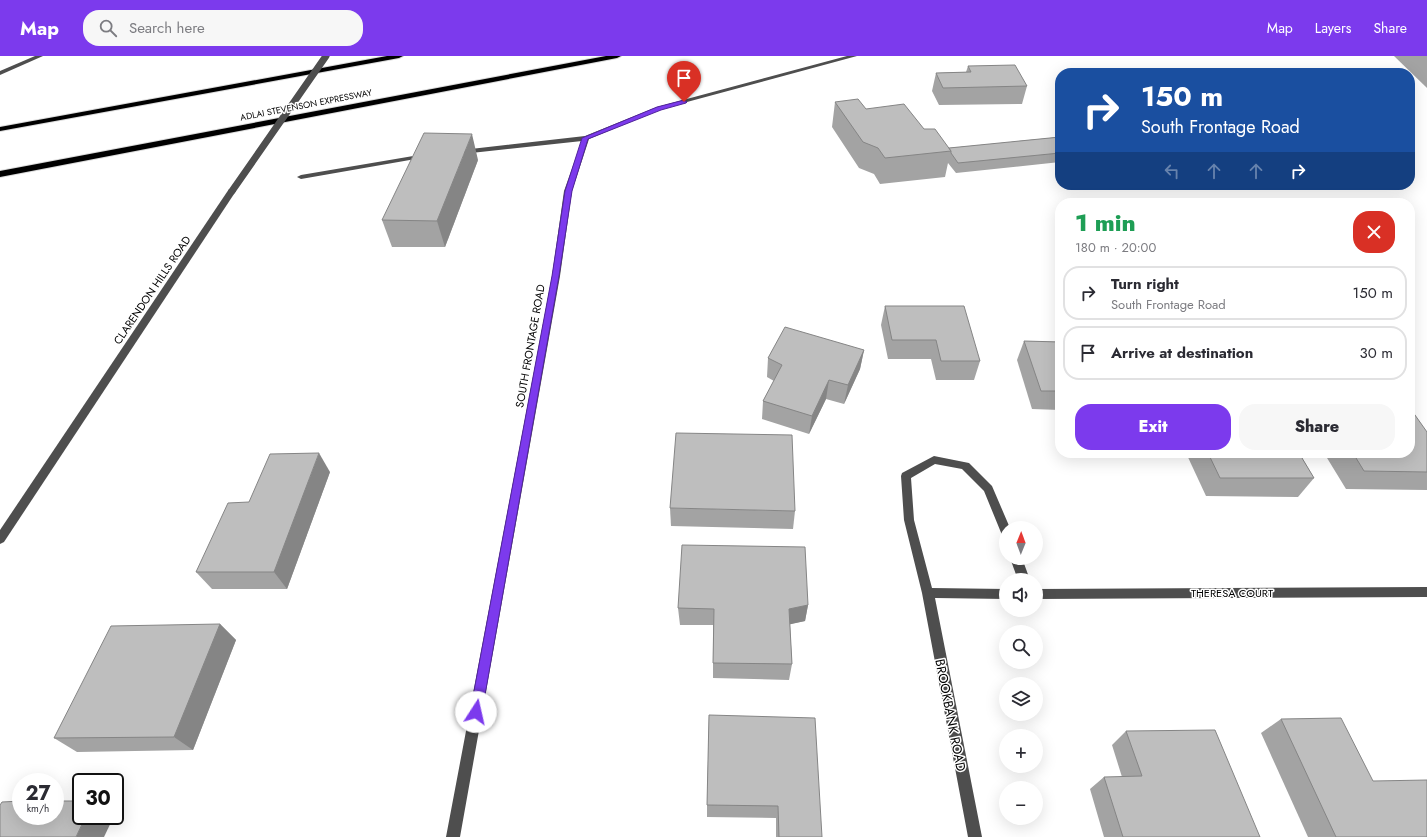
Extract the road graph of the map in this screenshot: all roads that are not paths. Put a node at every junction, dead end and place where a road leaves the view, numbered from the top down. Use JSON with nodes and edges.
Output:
{"nodes":[{"id":1,"x":40,"y":56,"type":"edge"},
{"id":2,"x":326,"y":56,"type":"edge"},
{"id":3,"x":399,"y":56,"type":"edge"},
{"id":4,"x":616,"y":56,"type":"edge"},
{"id":5,"x":854,"y":56,"type":"edge"},
{"id":6,"x":0,"y":73,"type":"edge"},
{"id":7,"x":0,"y":129,"type":"edge"},
{"id":8,"x":586,"y":138,"type":"junction"},
{"id":9,"x":451,"y":153,"type":"edge"},
{"id":10,"x":435,"y":155,"type":"edge"},
{"id":11,"x":0,"y":174,"type":"edge"},
{"id":12,"x":301,"y":177,"type":"dead end"},
{"id":13,"x":1001,"y":521,"type":"edge"},
{"id":14,"x":0,"y":539,"type":"edge"},
{"id":15,"x":1427,"y":592,"type":"edge"},
{"id":16,"x":928,"y":594,"type":"junction"},
{"id":17,"x":999,"y":594,"type":"edge"},
{"id":18,"x":1043,"y":594,"type":"edge"},
{"id":19,"x":453,"y":837,"type":"edge"},
{"id":20,"x":975,"y":837,"type":"edge"}],
"edges":[{"from":1,"to":6,"type":"street"},
{"from":2,"to":14,"type":"street","name":"CLARENDON HILLS ROAD","bridge":true},
{"from":3,"to":7,"type":"highway"},
{"from":4,"to":11,"type":"highway","name":"ADLAI STEVENSON EXPRESSWAY"},
{"from":5,"to":8,"type":"street"},
{"from":8,"to":9,"type":"street"},
{"from":8,"to":19,"type":"street","name":"SOUTH FRONTAGE ROAD"},
{"from":10,"to":12,"type":"street"},
{"from":13,"to":16,"type":"street"},
{"from":15,"to":18,"type":"street","name":"THERESA COURT"},
{"from":16,"to":17,"type":"street"},
{"from":16,"to":20,"type":"street","name":"BROOKBANK ROAD"}]}
